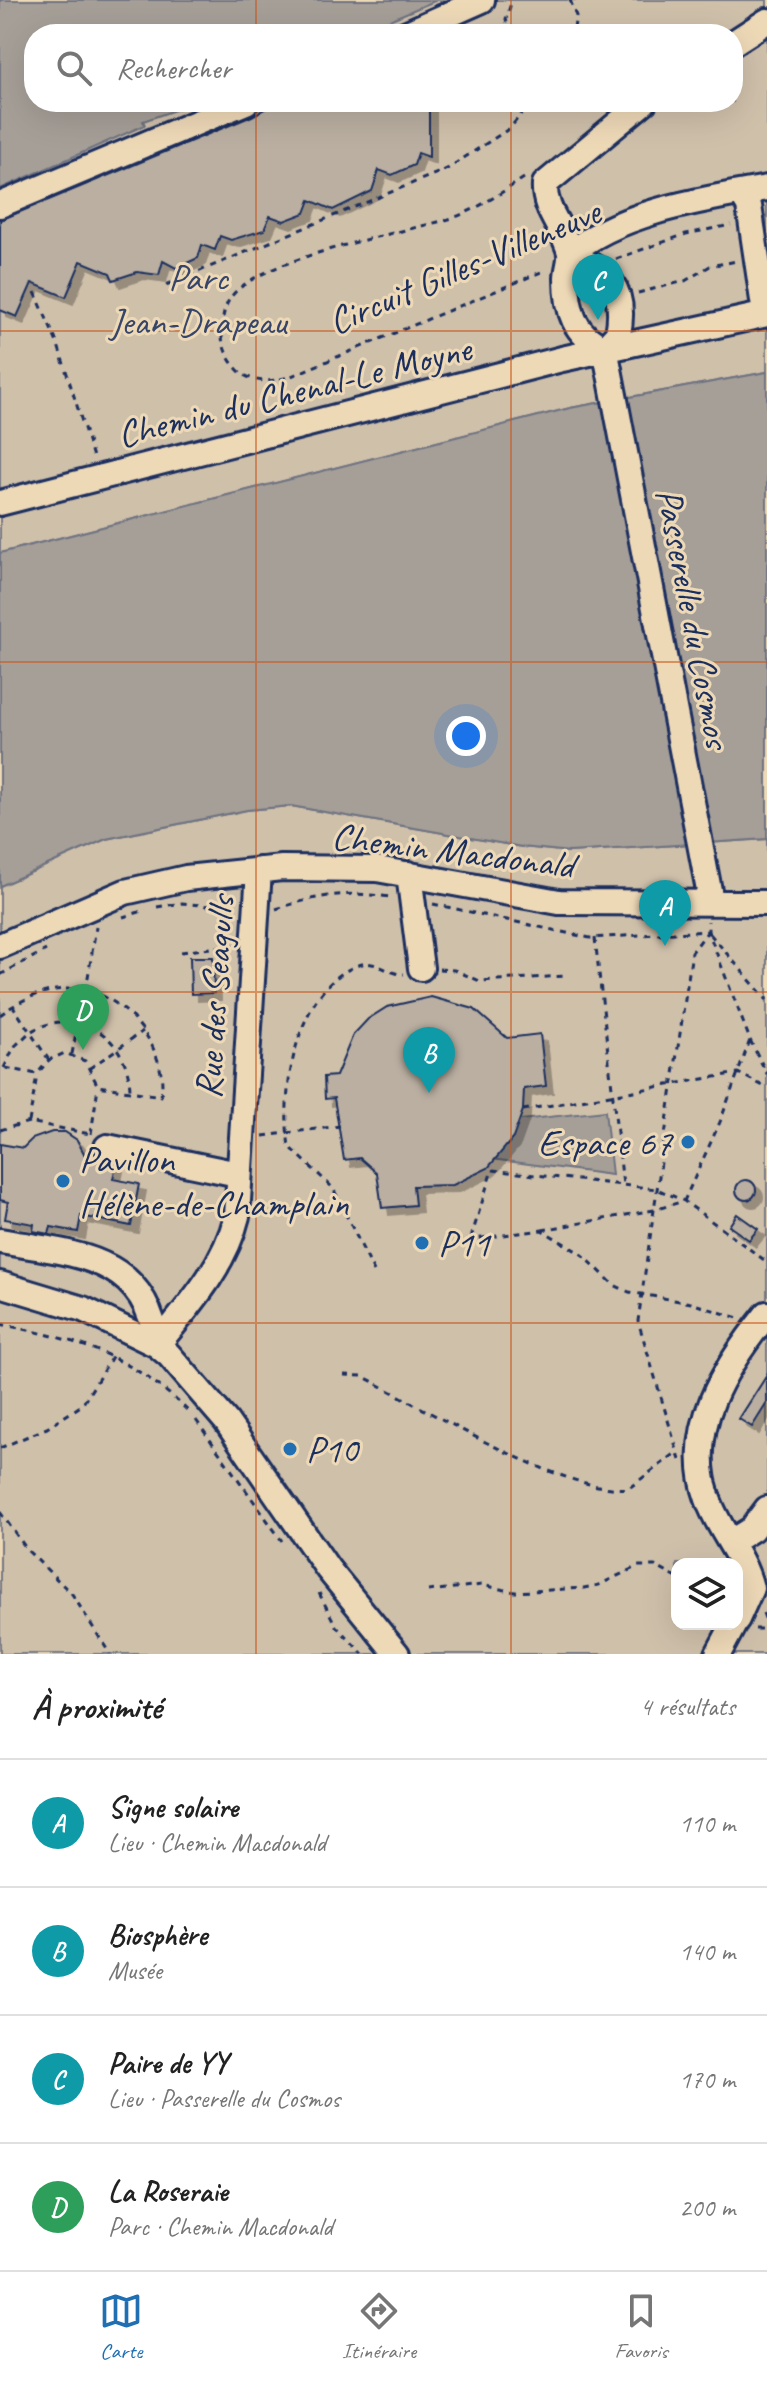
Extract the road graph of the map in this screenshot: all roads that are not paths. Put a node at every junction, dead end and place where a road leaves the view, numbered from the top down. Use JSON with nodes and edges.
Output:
{"nodes":[{"id":1,"x":482,"y":0,"type":"edge"},
{"id":2,"x":767,"y":21,"type":"edge"},
{"id":3,"x":428,"y":24,"type":"edge"},
{"id":4,"x":743,"y":37,"type":"edge"},
{"id":5,"x":222,"y":112,"type":"edge"},
{"id":6,"x":632,"y":112,"type":"edge"},
{"id":7,"x":767,"y":188,"type":"edge"},
{"id":8,"x":741,"y":193,"type":"junction"},
{"id":9,"x":0,"y":205,"type":"edge"},
{"id":10,"x":570,"y":257,"type":"junction"},
{"id":11,"x":766,"y":314,"type":"edge"},
{"id":12,"x":608,"y":358,"type":"junction"},
{"id":13,"x":0,"y":503,"type":"edge"},
{"id":14,"x":259,"y":870,"type":"junction"},
{"id":15,"x":409,"y":874,"type":"junction"},
{"id":16,"x":711,"y":901,"type":"junction"},
{"id":17,"x":767,"y":903,"type":"edge"},
{"id":18,"x":0,"y":946,"type":"edge"},
{"id":19,"x":422,"y":970,"type":"road end"},
{"id":20,"x":107,"y":1147,"type":"dead end"},
{"id":21,"x":238,"y":1174,"type":"junction"},
{"id":22,"x":0,"y":1241,"type":"edge"},
{"id":23,"x":0,"y":1284,"type":"edge"},
{"id":24,"x":762,"y":1320,"type":"edge"},
{"id":25,"x":157,"y":1345,"type":"junction"},
{"id":26,"x":767,"y":1509,"type":"edge"},
{"id":27,"x":731,"y":1542,"type":"junction"},
{"id":28,"x":767,"y":1562,"type":"edge"},
{"id":29,"x":751,"y":1588,"type":"junction"},
{"id":30,"x":743,"y":1606,"type":"edge"},
{"id":31,"x":731,"y":1630,"type":"edge"},
{"id":32,"x":397,"y":1654,"type":"edge"},
{"id":33,"x":718,"y":1654,"type":"edge"}],
"edges":[{"from":1,"to":3,"type":"street"},
{"from":2,"to":4,"type":"street"},
{"from":5,"to":9,"type":"street"},
{"from":6,"to":10,"type":"street","name":"Circuit Gilles-Villeneuve"},
{"from":7,"to":8,"type":"street","name":"Circuit Gilles-Villeneuve"},
{"from":8,"to":10,"type":"street","name":"Circuit Gilles-Villeneuve"},
{"from":8,"to":11,"type":"street"},
{"from":10,"to":12,"type":"street"},
{"from":10,"to":12,"type":"street"},
{"from":11,"to":12,"type":"street","name":"Chemin du Chenal-Le Moyne"},
{"from":12,"to":13,"type":"street","name":"Chemin du Chenal-Le Moyne"},
{"from":12,"to":16,"type":"street","name":"Passerelle du Cosmos"},
{"from":14,"to":15,"type":"street","name":"Chemin Macdonald"},
{"from":14,"to":18,"type":"street","name":"Chemin Macdonald"},
{"from":14,"to":21,"type":"street","name":"Rue des Seagulls"},
{"from":15,"to":16,"type":"street","name":"Chemin Macdonald"},
{"from":15,"to":19,"type":"street"},
{"from":16,"to":17,"type":"street","name":"Chemin Macdonald"},
{"from":20,"to":21,"type":"street"},
{"from":21,"to":25,"type":"street","name":"Rue des Seagulls"},
{"from":22,"to":25,"type":"street"},
{"from":23,"to":25,"type":"street"},
{"from":24,"to":27,"type":"street"},
{"from":25,"to":32,"type":"street"},
{"from":26,"to":27,"type":"street"},
{"from":27,"to":29,"type":"street"},
{"from":28,"to":29,"type":"street"},
{"from":29,"to":30,"type":"street"},
{"from":31,"to":33,"type":"street"}]}
